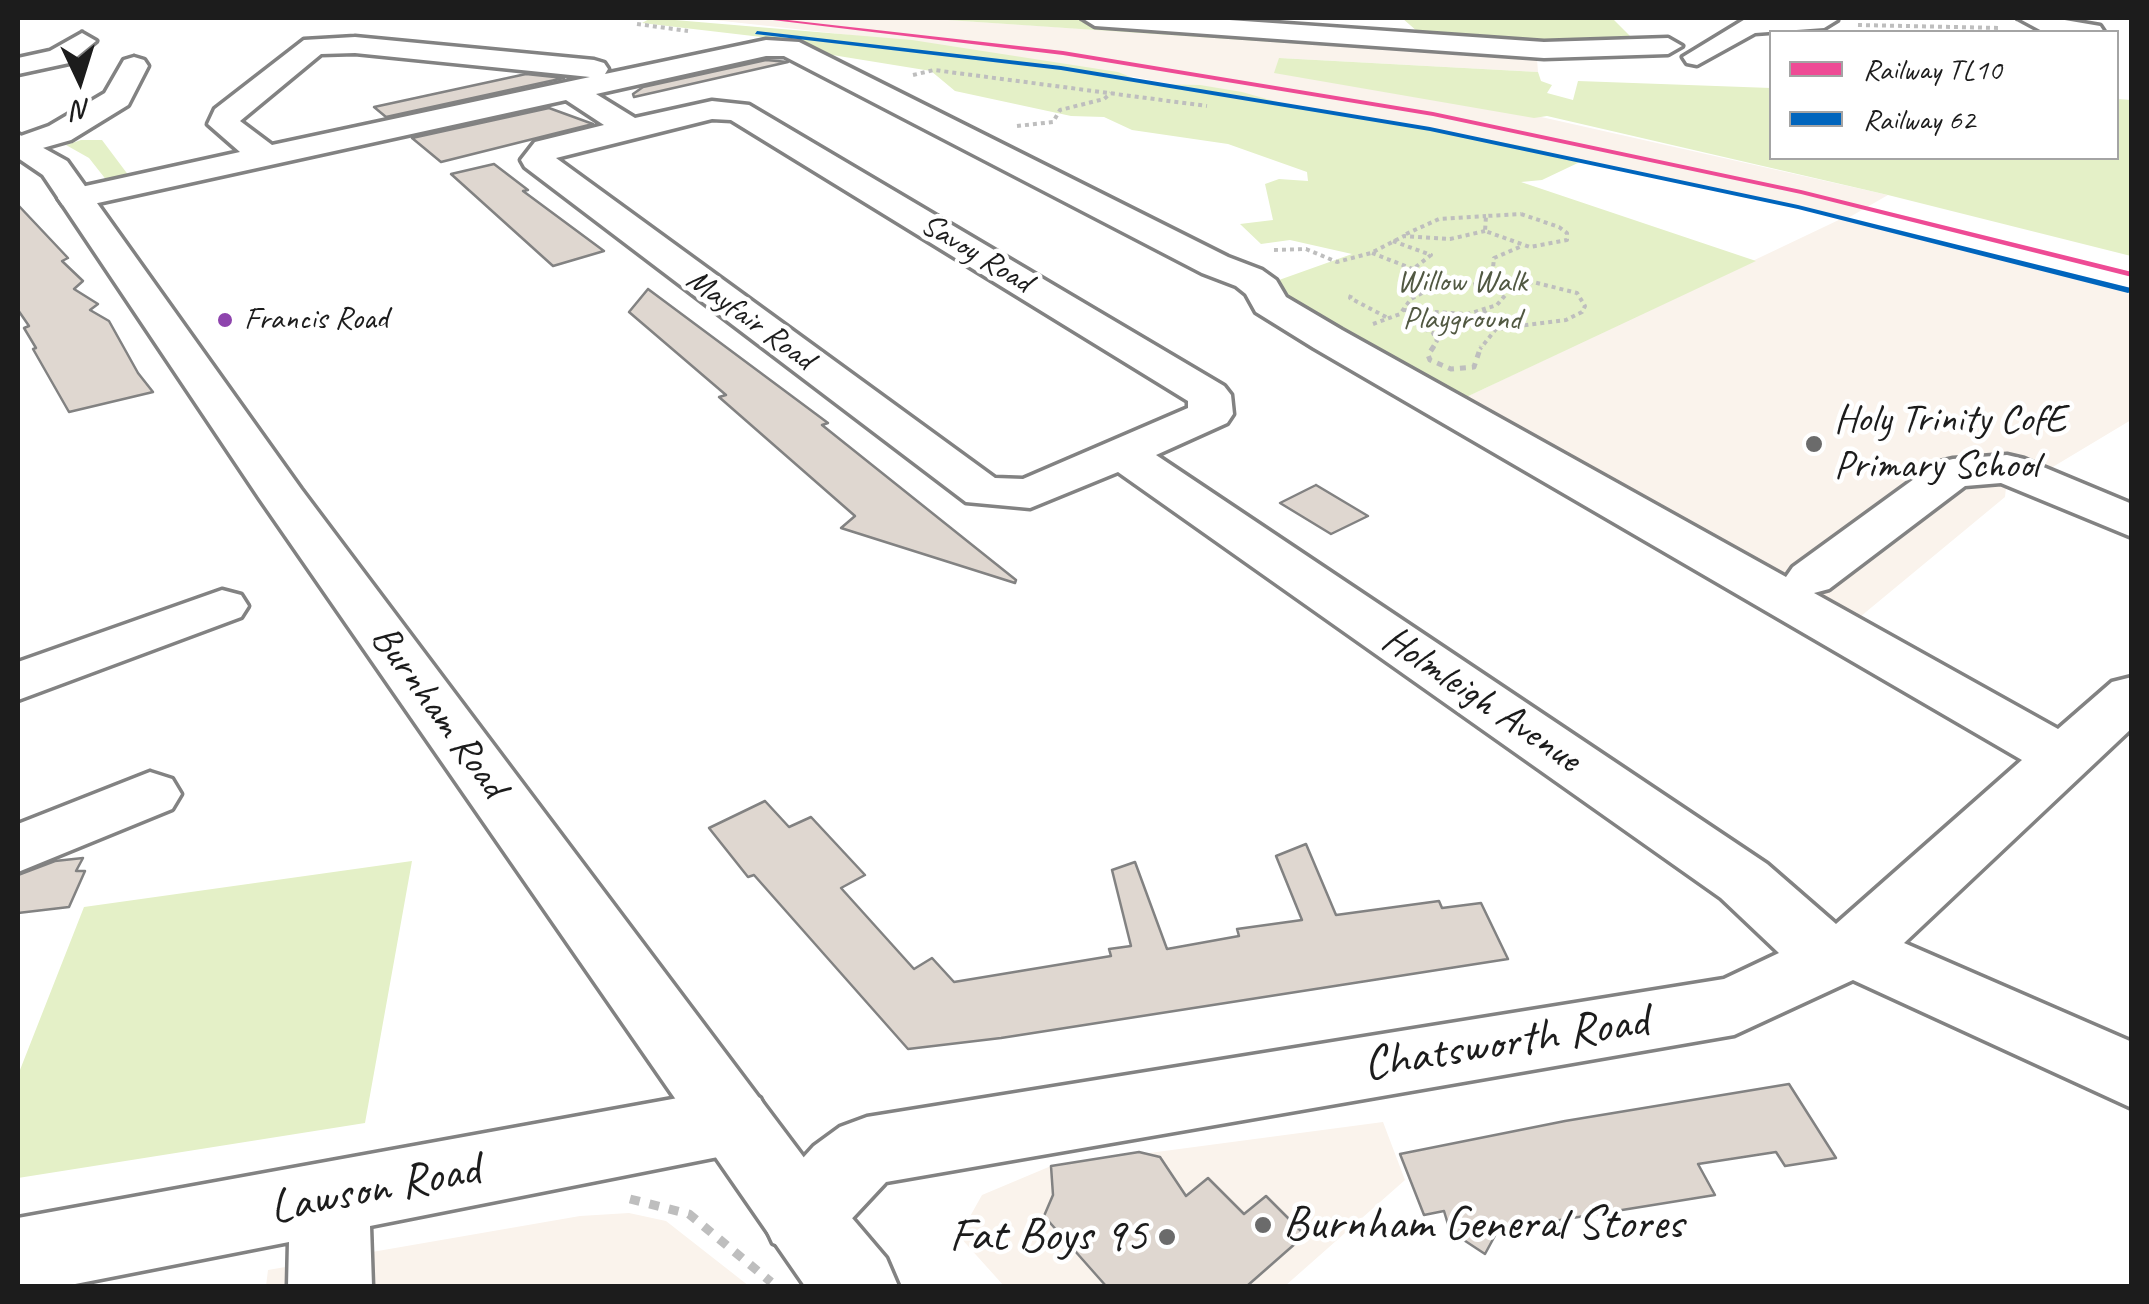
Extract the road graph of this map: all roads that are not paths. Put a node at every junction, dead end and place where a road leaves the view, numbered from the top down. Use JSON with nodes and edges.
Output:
{"nodes":[{"id":1,"x":101,"y":18,"type":"edge"},
{"id":2,"x":1095,"y":18,"type":"edge"},
{"id":3,"x":1782,"y":20,"type":"edge"},
{"id":4,"x":1824,"y":20,"type":"edge"},
{"id":5,"x":2043,"y":23,"type":"edge"},
{"id":6,"x":77,"y":29,"type":"edge"},
{"id":7,"x":2080,"y":30,"type":"edge"},
{"id":8,"x":1668,"y":46,"type":"dead end"},
{"id":9,"x":1698,"y":57,"type":"dead end"},
{"id":10,"x":18,"y":66,"type":"edge"},
{"id":11,"x":134,"y":66,"type":"dead end"},
{"id":12,"x":615,"y":80,"type":"junction"},
{"id":13,"x":570,"y":90,"type":"junction"},
{"id":14,"x":630,"y":128,"type":"junction"},
{"id":15,"x":20,"y":145,"type":"edge"},
{"id":16,"x":265,"y":156,"type":"junction"},
{"id":17,"x":75,"y":198,"type":"junction"},
{"id":18,"x":1123,"y":454,"type":"junction"},
{"id":19,"x":2132,"y":522,"type":"edge"},
{"id":20,"x":1811,"y":578,"type":"dead end"},
{"id":21,"x":222,"y":606,"type":"dead end"},
{"id":22,"x":18,"y":682,"type":"edge"},
{"id":23,"x":2132,"y":695,"type":"edge"},
{"id":24,"x":2064,"y":758,"type":"junction"},
{"id":25,"x":150,"y":794,"type":"dead end"},
{"id":26,"x":18,"y":849,"type":"edge"},
{"id":27,"x":1841,"y":954,"type":"junction"},
{"id":28,"x":2132,"y":1077,"type":"edge"},
{"id":29,"x":733,"y":1121,"type":"junction"},
{"id":30,"x":330,"y":1199,"type":"junction"},
{"id":31,"x":788,"y":1252,"type":"edge"},
{"id":32,"x":18,"y":1257,"type":"edge"},
{"id":33,"x":330,"y":1286,"type":"edge"},
{"id":34,"x":856,"y":1286,"type":"edge"}],
"edges":[{"from":1,"to":6,"type":"street"},
{"from":2,"to":8,"type":"street"},
{"from":3,"to":4,"type":"street"},
{"from":3,"to":9,"type":"street"},
{"from":5,"to":7,"type":"street"},
{"from":6,"to":10,"type":"street"},
{"from":11,"to":15,"type":"street"},
{"from":12,"to":13,"type":"street"},
{"from":12,"to":16,"type":"street"},
{"from":12,"to":24,"type":"street"},
{"from":13,"to":14,"type":"street"},
{"from":13,"to":16,"type":"street"},
{"from":14,"to":18,"type":"street","name":"Savoy Road"},
{"from":14,"to":18,"type":"street","name":"Mayfair Road"},
{"from":15,"to":17,"type":"street","name":"Burnham Road"},
{"from":16,"to":17,"type":"street"},
{"from":17,"to":29,"type":"street","name":"Burnham Road"},
{"from":18,"to":27,"type":"street","name":"Holmleigh Avenue"},
{"from":19,"to":20,"type":"street"},
{"from":21,"to":22,"type":"street"},
{"from":23,"to":24,"type":"street","name":"Chatsworth Road"},
{"from":24,"to":27,"type":"street","name":"Chatsworth Road"},
{"from":25,"to":26,"type":"street"},
{"from":27,"to":28,"type":"street","name":"Holmleigh Avenue"},
{"from":27,"to":31,"type":"street","name":"Chatsworth Road"},
{"from":29,"to":30,"type":"street","name":"Lawson Road"},
{"from":29,"to":31,"type":"street","name":"Burnham Road"},
{"from":30,"to":32,"type":"street","name":"Lawson Road"},
{"from":30,"to":33,"type":"street"},
{"from":31,"to":34,"type":"street","name":"Burnham Road"}]}
